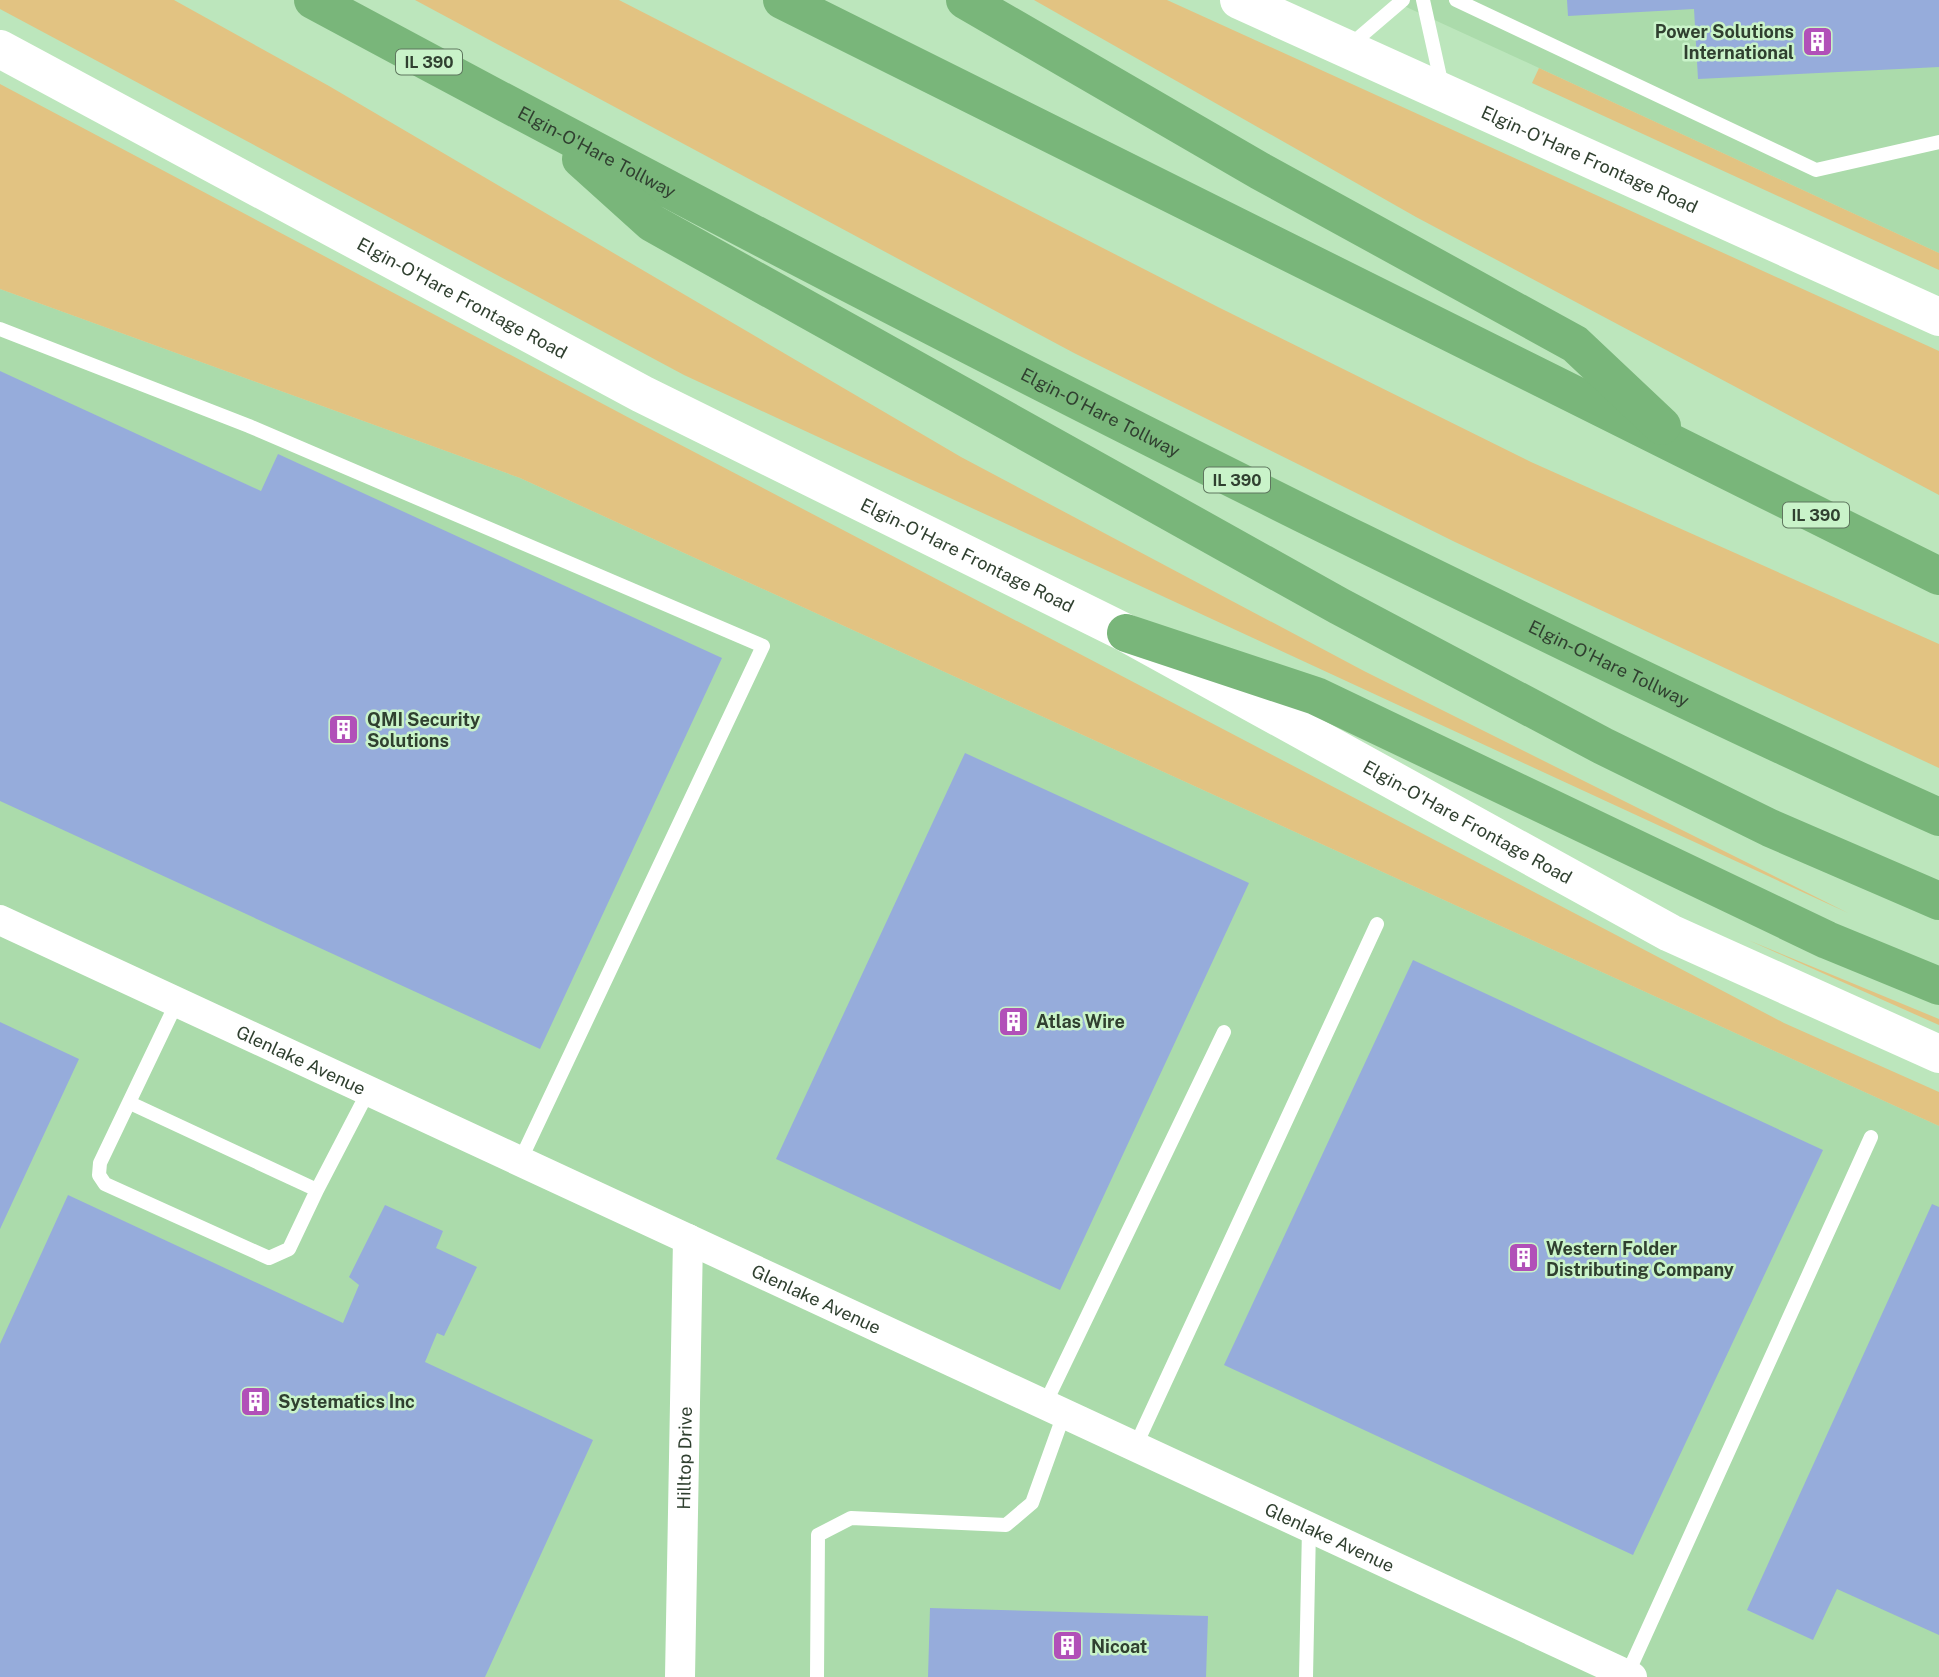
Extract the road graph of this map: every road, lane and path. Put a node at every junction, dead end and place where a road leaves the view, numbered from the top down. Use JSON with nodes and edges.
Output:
{"nodes":[{"id":1,"x":313,"y":0,"type":"edge"},
{"id":2,"x":782,"y":0,"type":"edge"},
{"id":3,"x":965,"y":0,"type":"edge"},
{"id":4,"x":1239,"y":0,"type":"edge"},
{"id":5,"x":1403,"y":0,"type":"edge"},
{"id":6,"x":1423,"y":0,"type":"edge"},
{"id":7,"x":1456,"y":0,"type":"edge"},
{"id":8,"x":0,"y":49,"type":"edge"},
{"id":9,"x":1345,"y":49,"type":"junction"},
{"id":10,"x":1443,"y":94,"type":"junction"},
{"id":11,"x":544,"y":124,"type":"junction"},
{"id":12,"x":1939,"y":142,"type":"edge"},
{"id":13,"x":1939,"y":317,"type":"edge"},
{"id":14,"x":0,"y":329,"type":"edge"},
{"id":15,"x":1692,"y":454,"type":"junction"},
{"id":16,"x":1939,"y":576,"type":"edge"},
{"id":17,"x":1126,"y":633,"type":"junction"},
{"id":18,"x":1939,"y":817,"type":"edge"},
{"id":19,"x":1939,"y":901,"type":"edge"},
{"id":20,"x":0,"y":920,"type":"edge"},
{"id":21,"x":1377,"y":925,"type":"dead end"},
{"id":22,"x":1939,"y":986,"type":"edge"},
{"id":23,"x":177,"y":1002,"type":"junction"},
{"id":24,"x":1224,"y":1032,"type":"dead end"},
{"id":25,"x":1939,"y":1054,"type":"edge"},
{"id":26,"x":369,"y":1090,"type":"junction"},
{"id":27,"x":130,"y":1103,"type":"junction"},
{"id":28,"x":1871,"y":1138,"type":"dead end"},
{"id":29,"x":520,"y":1161,"type":"junction"},
{"id":30,"x":317,"y":1190,"type":"junction"},
{"id":31,"x":688,"y":1239,"type":"junction"},
{"id":32,"x":1055,"y":1409,"type":"junction"},
{"id":33,"x":1135,"y":1447,"type":"junction"},
{"id":34,"x":1309,"y":1528,"type":"junction"},
{"id":35,"x":1630,"y":1676,"type":"edge"},
{"id":36,"x":680,"y":1677,"type":"edge"},
{"id":37,"x":817,"y":1677,"type":"edge"},
{"id":38,"x":1306,"y":1677,"type":"edge"}],
"edges":[{"from":1,"to":11,"type":"highway","name":"Elgin-O'Hare Tollway","number":"IL 390"},
{"from":2,"to":15,"type":"highway","number":"IL 390"},
{"from":3,"to":15,"type":"highway"},
{"from":4,"to":9,"type":"main road","name":"Elgin-O'Hare Frontage Road"},
{"from":5,"to":9,"type":"lane"},
{"from":6,"to":10,"type":"lane"},
{"from":7,"to":12,"type":"lane"},
{"from":8,"to":17,"type":"main road","name":"Elgin-O'Hare Frontage Road"},
{"from":9,"to":10,"type":"main road","name":"Elgin-O'Hare Frontage Road"},
{"from":10,"to":13,"type":"main road","name":"Elgin-O'Hare Frontage Road"},
{"from":11,"to":18,"type":"highway","name":"Elgin-O'Hare Tollway","number":"IL 390"},
{"from":11,"to":19,"type":"highway"},
{"from":14,"to":29,"type":"lane"},
{"from":15,"to":16,"type":"highway","number":"IL 390"},
{"from":17,"to":22,"type":"highway"},
{"from":17,"to":25,"type":"main road","name":"Elgin-O'Hare Frontage Road"},
{"from":20,"to":23,"type":"street","name":"Glenlake Avenue"},
{"from":21,"to":33,"type":"lane"},
{"from":23,"to":26,"type":"street","name":"Glenlake Avenue"},
{"from":23,"to":27,"type":"lane"},
{"from":24,"to":32,"type":"lane"},
{"from":26,"to":29,"type":"street","name":"Glenlake Avenue"},
{"from":26,"to":30,"type":"lane"},
{"from":27,"to":30,"type":"lane"},
{"from":27,"to":30,"type":"lane"},
{"from":28,"to":35,"type":"lane"},
{"from":29,"to":31,"type":"street","name":"Glenlake Avenue"},
{"from":31,"to":32,"type":"street","name":"Glenlake Avenue"},
{"from":31,"to":36,"type":"street","name":"Hilltop Drive"},
{"from":32,"to":33,"type":"street","name":"Glenlake Avenue"},
{"from":32,"to":37,"type":"lane"},
{"from":33,"to":34,"type":"street","name":"Glenlake Avenue"},
{"from":34,"to":35,"type":"street","name":"Glenlake Avenue"},
{"from":34,"to":38,"type":"lane"}]}
